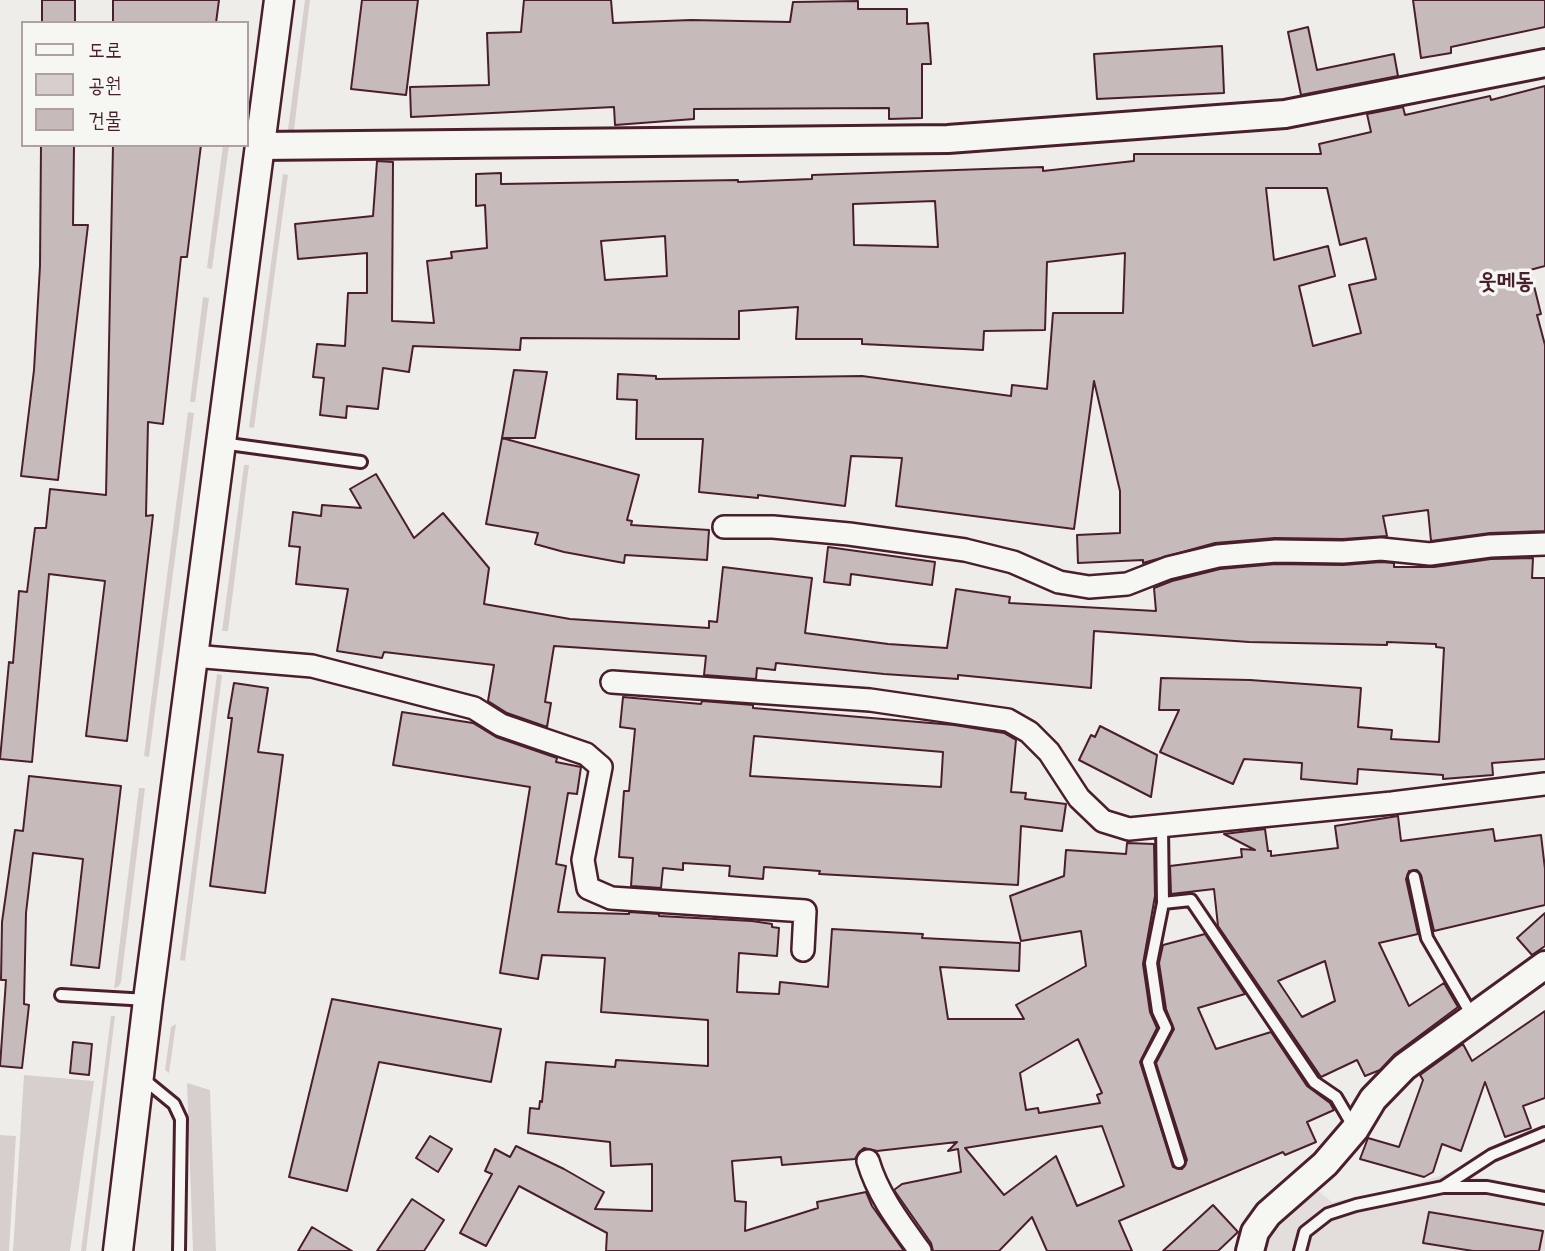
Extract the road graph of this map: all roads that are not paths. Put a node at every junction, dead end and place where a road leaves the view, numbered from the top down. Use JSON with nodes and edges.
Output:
{"nodes":[{"id":1,"x":279,"y":0,"type":"edge"},
{"id":2,"x":1545,"y":63,"type":"edge"},
{"id":3,"x":260,"y":146,"type":"junction"},
{"id":4,"x":221,"y":443,"type":"junction"},
{"id":5,"x":361,"y":462,"type":"dead end"},
{"id":6,"x":724,"y":527,"type":"dead end"},
{"id":7,"x":1545,"y":544,"type":"edge"},
{"id":8,"x":193,"y":656,"type":"junction"},
{"id":9,"x":612,"y":682,"type":"dead end"},
{"id":10,"x":1545,"y":784,"type":"edge"},
{"id":11,"x":1162,"y":826,"type":"junction"},
{"id":12,"x":1414,"y":877,"type":"dead end"},
{"id":13,"x":1163,"y":903,"type":"junction"},
{"id":14,"x":803,"y":950,"type":"dead end"},
{"id":15,"x":1545,"y":965,"type":"edge"},
{"id":16,"x":61,"y":995,"type":"dead end"},
{"id":17,"x":148,"y":1000,"type":"junction"},
{"id":18,"x":1473,"y":1017,"type":"junction"},
{"id":19,"x":139,"y":1076,"type":"junction"},
{"id":20,"x":1355,"y":1129,"type":"junction"},
{"id":21,"x":1545,"y":1133,"type":"edge"},
{"id":22,"x":868,"y":1161,"type":"dead end"},
{"id":23,"x":1179,"y":1162,"type":"dead end"},
{"id":24,"x":1443,"y":1186,"type":"junction"},
{"id":25,"x":1545,"y":1198,"type":"edge"},
{"id":26,"x":118,"y":1251,"type":"edge"},
{"id":27,"x":180,"y":1251,"type":"edge"},
{"id":28,"x":920,"y":1251,"type":"edge"},
{"id":29,"x":1250,"y":1251,"type":"edge"},
{"id":30,"x":1300,"y":1251,"type":"edge"}],
"edges":[{"from":1,"to":3,"type":"main road"},
{"from":2,"to":3,"type":"street"},
{"from":3,"to":4,"type":"main road"},
{"from":4,"to":5,"type":"lane"},
{"from":4,"to":8,"type":"main road"},
{"from":6,"to":7,"type":"street"},
{"from":8,"to":14,"type":"street"},
{"from":8,"to":17,"type":"main road"},
{"from":9,"to":11,"type":"street"},
{"from":10,"to":11,"type":"street"},
{"from":11,"to":13,"type":"lane"},
{"from":12,"to":18,"type":"lane"},
{"from":13,"to":20,"type":"lane"},
{"from":13,"to":23,"type":"lane"},
{"from":15,"to":18,"type":"street"},
{"from":16,"to":17,"type":"lane"},
{"from":17,"to":19,"type":"main road"},
{"from":18,"to":20,"type":"street"},
{"from":19,"to":26,"type":"main road"},
{"from":19,"to":27,"type":"lane"},
{"from":20,"to":29,"type":"street"},
{"from":21,"to":24,"type":"lane"},
{"from":22,"to":28,"type":"street"},
{"from":24,"to":25,"type":"lane"},
{"from":24,"to":30,"type":"lane"}]}
